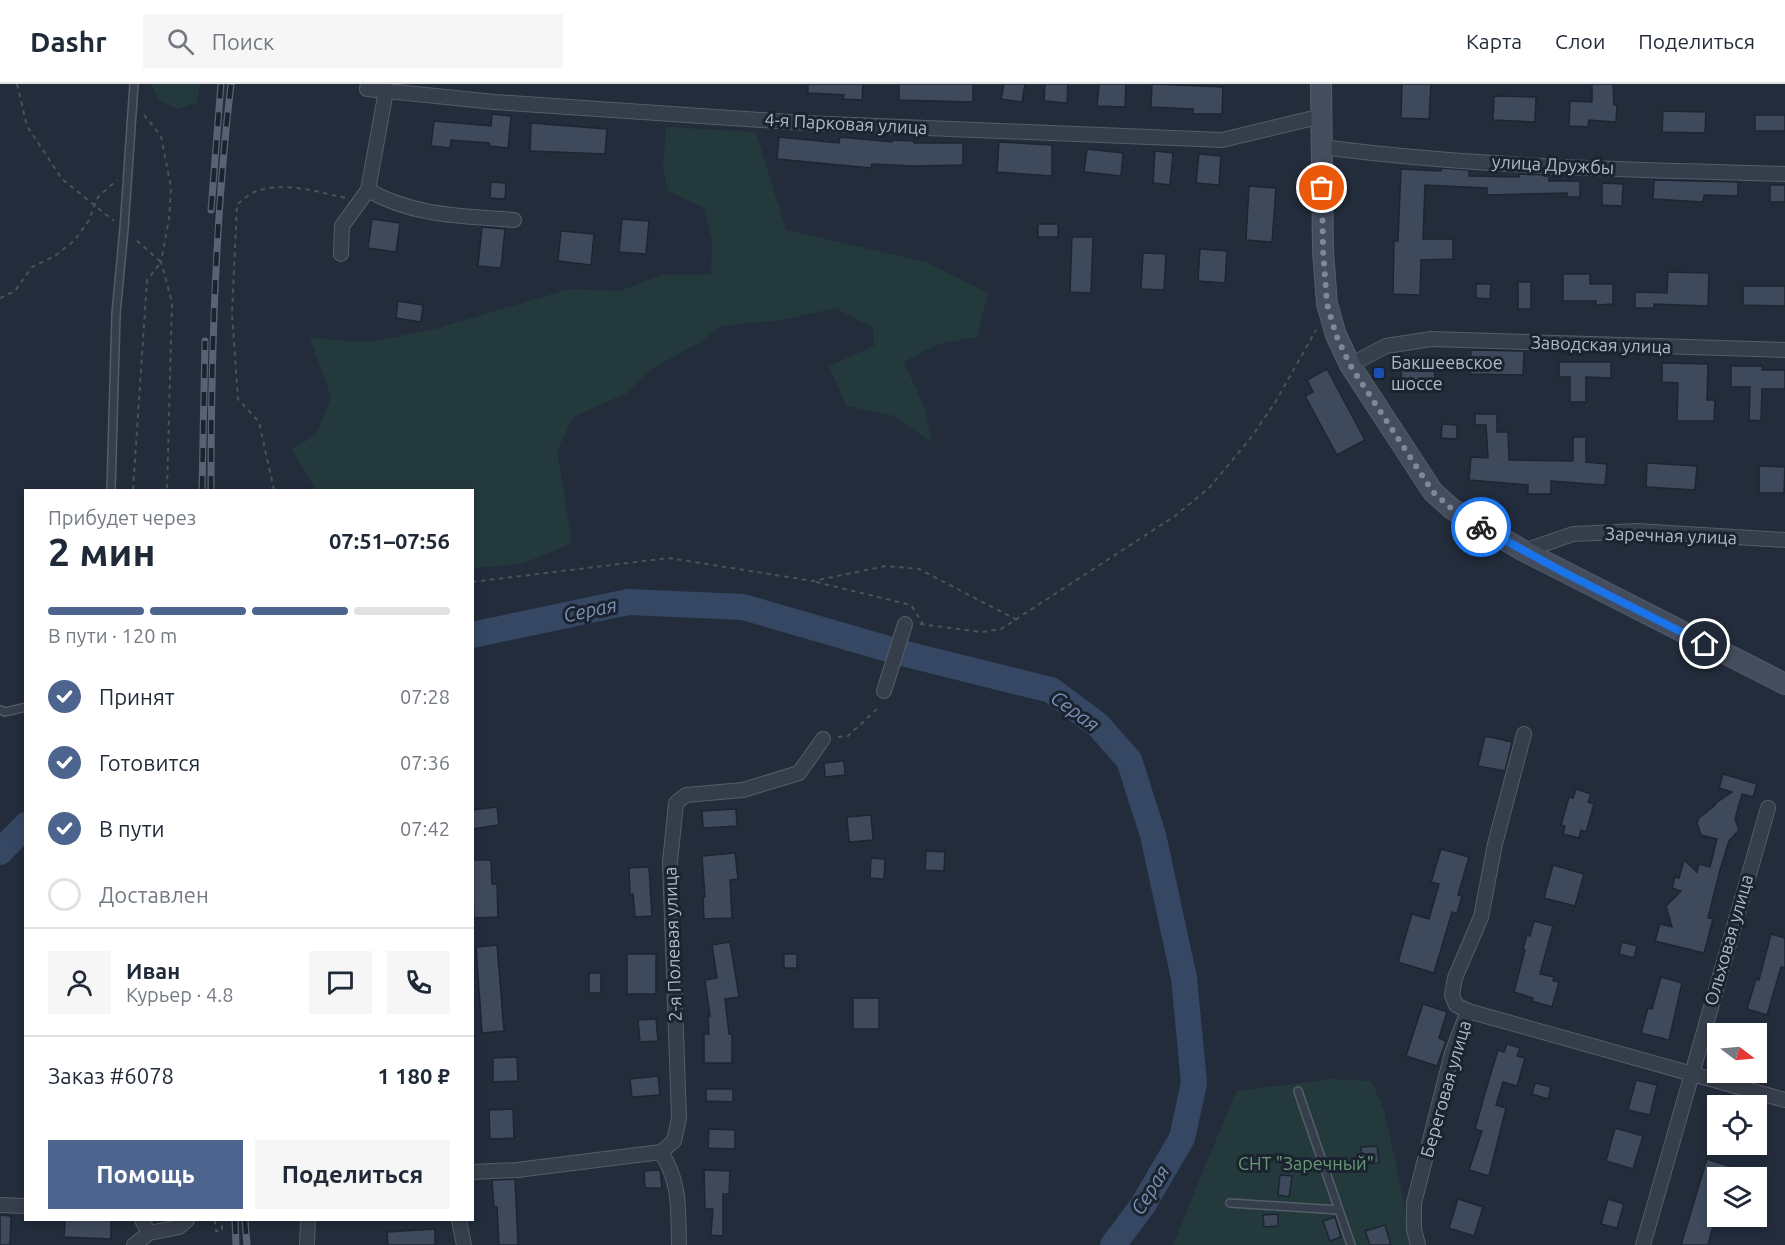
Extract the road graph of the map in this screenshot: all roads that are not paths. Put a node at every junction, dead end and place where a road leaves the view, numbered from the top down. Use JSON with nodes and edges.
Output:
{"nodes":[{"id":1,"x":134,"y":84,"type":"edge"},
{"id":2,"x":1321,"y":84,"type":"edge"},
{"id":3,"x":368,"y":86,"type":"edge"},
{"id":4,"x":386,"y":91,"type":"junction"},
{"id":5,"x":1322,"y":116,"type":"junction"},
{"id":6,"x":1322,"y":147,"type":"junction"},
{"id":7,"x":1785,"y":174,"type":"edge"},
{"id":8,"x":365,"y":194,"type":"junction"},
{"id":9,"x":514,"y":220,"type":"dead end"},
{"id":10,"x":341,"y":254,"type":"dead end"},
{"id":11,"x":1785,"y":351,"type":"edge"},
{"id":12,"x":1350,"y":365,"type":"junction"},
{"id":13,"x":111,"y":489,"type":"edge"},
{"id":14,"x":1785,"y":540,"type":"edge"},
{"id":15,"x":1524,"y":551,"type":"junction"},
{"id":16,"x":905,"y":624,"type":"road end"},
{"id":17,"x":1785,"y":684,"type":"edge"},
{"id":18,"x":884,"y":691,"type":"road end"},
{"id":19,"x":24,"y":707,"type":"edge"},
{"id":20,"x":0,"y":710,"type":"edge"},
{"id":21,"x":1524,"y":734,"type":"dead end"},
{"id":22,"x":823,"y":739,"type":"road end"},
{"id":23,"x":1768,"y":808,"type":"dead end"},
{"id":24,"x":1468,"y":1011,"type":"junction"},
{"id":25,"x":1692,"y":1075,"type":"junction"},
{"id":26,"x":1298,"y":1090,"type":"dead end"},
{"id":27,"x":1785,"y":1100,"type":"edge"},
{"id":28,"x":661,"y":1152,"type":"junction"},
{"id":29,"x":474,"y":1172,"type":"edge"},
{"id":30,"x":1230,"y":1203,"type":"dead end"},
{"id":31,"x":0,"y":1205,"type":"edge"},
{"id":32,"x":24,"y":1206,"type":"edge"},
{"id":33,"x":1339,"y":1210,"type":"junction"},
{"id":34,"x":143,"y":1221,"type":"edge"},
{"id":35,"x":187,"y":1221,"type":"edge"},
{"id":36,"x":308,"y":1221,"type":"edge"},
{"id":37,"x":459,"y":1221,"type":"edge"},
{"id":38,"x":149,"y":1233,"type":"junction"},
{"id":39,"x":134,"y":1245,"type":"edge"},
{"id":40,"x":307,"y":1245,"type":"edge"},
{"id":41,"x":464,"y":1245,"type":"edge"},
{"id":42,"x":679,"y":1245,"type":"edge"},
{"id":43,"x":1351,"y":1245,"type":"edge"},
{"id":44,"x":1418,"y":1245,"type":"edge"},
{"id":45,"x":1643,"y":1245,"type":"edge"}],
"edges":[{"from":1,"to":13,"type":"lane"},
{"from":2,"to":5,"type":"street"},
{"from":3,"to":4,"type":"street","name":"4-я Парковая улица"},
{"from":4,"to":5,"type":"street","name":"4-я Парковая улица"},
{"from":4,"to":8,"type":"street"},
{"from":5,"to":6,"type":"street"},
{"from":6,"to":7,"type":"street","name":"улица Дружбы"},
{"from":6,"to":12,"type":"street"},
{"from":8,"to":9,"type":"street"},
{"from":8,"to":10,"type":"street"},
{"from":11,"to":12,"type":"street","name":"Заводская улица"},
{"from":12,"to":15,"type":"street"},
{"from":14,"to":15,"type":"street","name":"Заречная улица"},
{"from":15,"to":17,"type":"street"},
{"from":16,"to":18,"type":"street"},
{"from":19,"to":20,"type":"lane"},
{"from":21,"to":24,"type":"street","name":"Береговая улица"},
{"from":22,"to":28,"type":"street","name":"2-я Полевая улица"},
{"from":23,"to":25,"type":"street","name":"Ольховая улица"},
{"from":24,"to":25,"type":"street"},
{"from":24,"to":44,"type":"street","name":"Береговая улица"},
{"from":25,"to":27,"type":"street"},
{"from":25,"to":45,"type":"street","name":"Ольховая улица"},
{"from":26,"to":33,"type":"lane"},
{"from":28,"to":29,"type":"street"},
{"from":28,"to":42,"type":"street"},
{"from":30,"to":33,"type":"lane"},
{"from":31,"to":32,"type":"street"},
{"from":33,"to":43,"type":"lane"},
{"from":34,"to":38,"type":"street"},
{"from":35,"to":38,"type":"street"},
{"from":36,"to":40,"type":"street"},
{"from":37,"to":41,"type":"street"},
{"from":38,"to":39,"type":"street"}]}
